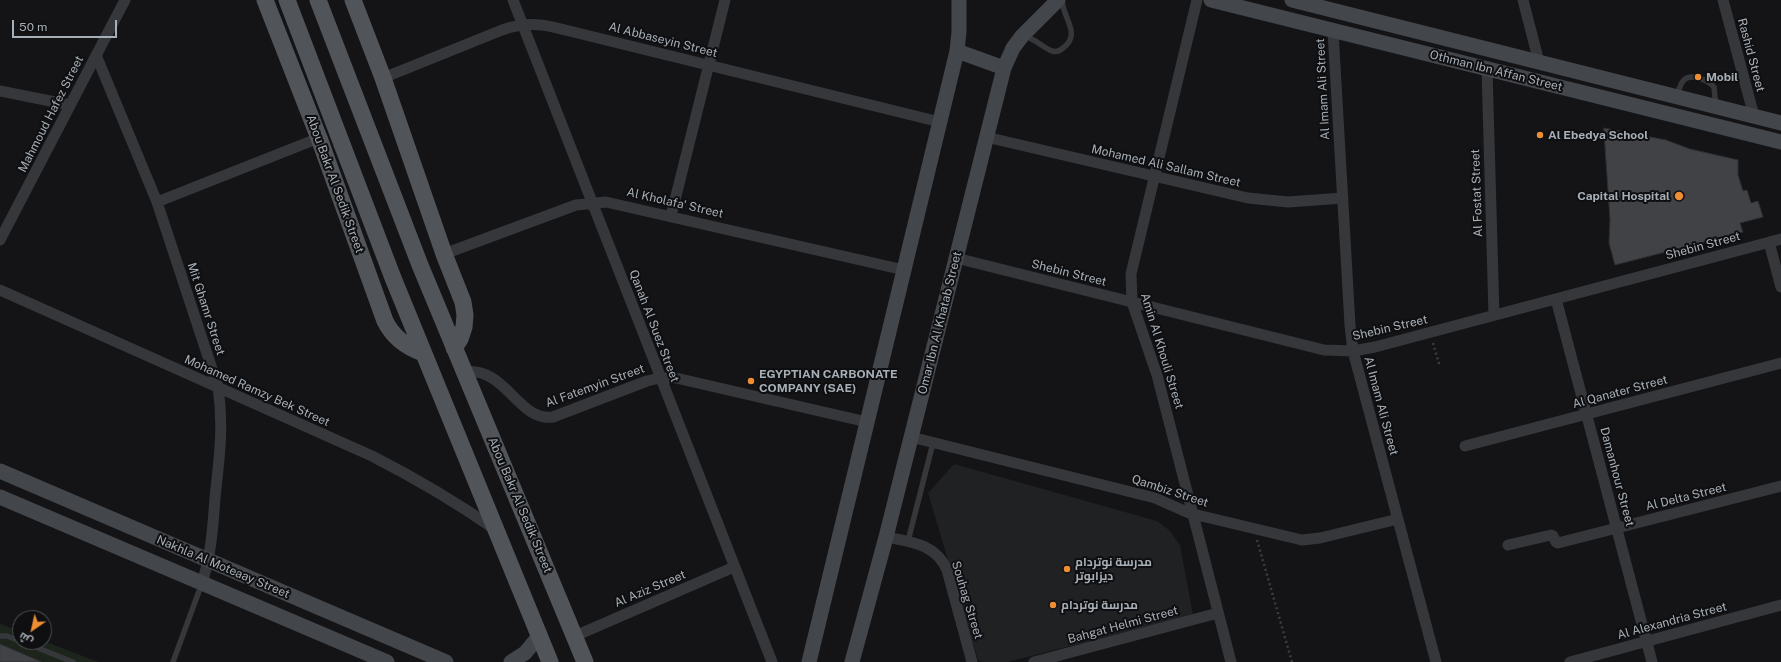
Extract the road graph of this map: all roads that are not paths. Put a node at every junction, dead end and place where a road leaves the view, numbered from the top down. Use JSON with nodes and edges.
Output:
{"nodes":[{"id":1,"x":125,"y":0,"type":"edge"},
{"id":2,"x":266,"y":0,"type":"edge"},
{"id":3,"x":287,"y":0,"type":"edge"},
{"id":4,"x":318,"y":0,"type":"edge"},
{"id":5,"x":353,"y":0,"type":"edge"},
{"id":6,"x":513,"y":0,"type":"edge"},
{"id":7,"x":725,"y":0,"type":"edge"},
{"id":8,"x":959,"y":0,"type":"edge"},
{"id":9,"x":1058,"y":0,"type":"edge"},
{"id":10,"x":1062,"y":0,"type":"edge"},
{"id":11,"x":1197,"y":0,"type":"edge"},
{"id":12,"x":1210,"y":0,"type":"edge"},
{"id":13,"x":1292,"y":0,"type":"edge"},
{"id":14,"x":1523,"y":0,"type":"edge"},
{"id":15,"x":1723,"y":0,"type":"edge"},
{"id":16,"x":1326,"y":4,"type":"edge"},
{"id":17,"x":523,"y":25,"type":"junction"},
{"id":18,"x":1333,"y":31,"type":"junction"},
{"id":19,"x":1022,"y":36,"type":"junction"},
{"id":20,"x":957,"y":51,"type":"junction"},
{"id":21,"x":96,"y":55,"type":"junction"},
{"id":22,"x":1539,"y":62,"type":"junction"},
{"id":23,"x":709,"y":65,"type":"junction"},
{"id":24,"x":1004,"y":68,"type":"junction"},
{"id":25,"x":1487,"y":69,"type":"junction"},
{"id":26,"x":383,"y":78,"type":"junction"},
{"id":27,"x":0,"y":91,"type":"edge"},
{"id":28,"x":1672,"y":96,"type":"junction"},
{"id":29,"x":70,"y":105,"type":"junction"},
{"id":30,"x":1720,"y":108,"type":"junction"},
{"id":31,"x":1754,"y":116,"type":"junction"},
{"id":32,"x":940,"y":122,"type":"junction"},
{"id":33,"x":1781,"y":123,"type":"edge"},
{"id":34,"x":986,"y":137,"type":"junction"},
{"id":35,"x":319,"y":138,"type":"junction"},
{"id":36,"x":1781,"y":142,"type":"edge"},
{"id":37,"x":1154,"y":176,"type":"junction"},
{"id":38,"x":1343,"y":198,"type":"junction"},
{"id":39,"x":157,"y":202,"type":"junction"},
{"id":40,"x":592,"y":202,"type":"junction"},
{"id":41,"x":671,"y":216,"type":"junction"},
{"id":42,"x":1781,"y":239,"type":"edge"},
{"id":43,"x":0,"y":240,"type":"edge"},
{"id":44,"x":1769,"y":242,"type":"junction"},
{"id":45,"x":444,"y":254,"type":"junction"},
{"id":46,"x":956,"y":258,"type":"junction"},
{"id":47,"x":904,"y":270,"type":"junction"},
{"id":48,"x":1781,"y":287,"type":"edge"},
{"id":49,"x":0,"y":290,"type":"edge"},
{"id":50,"x":1556,"y":299,"type":"junction"},
{"id":51,"x":1132,"y":302,"type":"junction"},
{"id":52,"x":1494,"y":315,"type":"junction"},
{"id":53,"x":454,"y":348,"type":"junction"},
{"id":54,"x":1353,"y":351,"type":"junction"},
{"id":55,"x":422,"y":353,"type":"junction"},
{"id":56,"x":1781,"y":363,"type":"edge"},
{"id":57,"x":464,"y":372,"type":"junction"},
{"id":58,"x":660,"y":378,"type":"junction"},
{"id":59,"x":218,"y":387,"type":"junction"},
{"id":60,"x":1587,"y":414,"type":"junction"},
{"id":61,"x":867,"y":422,"type":"junction"},
{"id":62,"x":911,"y":437,"type":"junction"},
{"id":63,"x":933,"y":443,"type":"junction"},
{"id":64,"x":1465,"y":446,"type":"dead end"},
{"id":65,"x":0,"y":471,"type":"edge"},
{"id":66,"x":1781,"y":486,"type":"edge"},
{"id":67,"x":0,"y":496,"type":"edge"},
{"id":68,"x":1193,"y":514,"type":"junction"},
{"id":69,"x":1398,"y":519,"type":"junction"},
{"id":70,"x":1617,"y":528,"type":"junction"},
{"id":71,"x":496,"y":530,"type":"junction"},
{"id":72,"x":886,"y":537,"type":"junction"},
{"id":73,"x":908,"y":541,"type":"junction"},
{"id":74,"x":1508,"y":545,"type":"dead end"},
{"id":75,"x":209,"y":561,"type":"junction"},
{"id":76,"x":734,"y":567,"type":"junction"},
{"id":77,"x":202,"y":583,"type":"junction"},
{"id":78,"x":1781,"y":605,"type":"edge"},
{"id":79,"x":1218,"y":613,"type":"junction"},
{"id":80,"x":540,"y":635,"type":"junction"},
{"id":81,"x":0,"y":636,"type":"edge"},
{"id":82,"x":575,"y":636,"type":"junction"},
{"id":83,"x":12,"y":638,"type":"edge"},
{"id":84,"x":1647,"y":641,"type":"junction"},
{"id":85,"x":43,"y":650,"type":"edge"},
{"id":86,"x":73,"y":662,"type":"edge"},
{"id":87,"x":173,"y":662,"type":"edge"},
{"id":88,"x":387,"y":662,"type":"edge"},
{"id":89,"x":446,"y":662,"type":"edge"},
{"id":90,"x":511,"y":662,"type":"edge"},
{"id":91,"x":550,"y":662,"type":"edge"},
{"id":92,"x":585,"y":662,"type":"edge"},
{"id":93,"x":772,"y":662,"type":"edge"},
{"id":94,"x":809,"y":662,"type":"edge"},
{"id":95,"x":852,"y":662,"type":"edge"},
{"id":96,"x":972,"y":662,"type":"edge"},
{"id":97,"x":1034,"y":662,"type":"edge"},
{"id":98,"x":1231,"y":662,"type":"edge"},
{"id":99,"x":1436,"y":662,"type":"edge"},
{"id":100,"x":1570,"y":662,"type":"edge"},
{"id":101,"x":1652,"y":662,"type":"edge"}],
"edges":[{"from":1,"to":21,"type":"street","name":"Mahmoud Hafez Street"},
{"from":2,"to":35,"type":"main road","name":"Abou Bakr Al Sedik Street"},
{"from":3,"to":55,"type":"main road","name":"Abou Bakr Al Sedik Street"},
{"from":4,"to":53,"type":"main road","name":"Abou Bakr Al Sedik Street"},
{"from":5,"to":26,"type":"main road"},
{"from":6,"to":17,"type":"street","name":"Qanah Al Suez Street"},
{"from":7,"to":23,"type":"street"},
{"from":8,"to":20,"type":"street"},
{"from":9,"to":19,"type":"street","name":"Omar Ibn Al Khatab Street"},
{"from":10,"to":19,"type":"lane"},
{"from":11,"to":37,"type":"street","name":"Amin Al Khouli Street"},
{"from":12,"to":18,"type":"street","name":"Othman Ibn Affan Street"},
{"from":13,"to":16,"type":"street","name":"Othman Ibn Affan Street"},
{"from":14,"to":22,"type":"street"},
{"from":15,"to":31,"type":"street","name":"Rashid Street"},
{"from":16,"to":22,"type":"street","name":"Othman Ibn Affan Street"},
{"from":17,"to":23,"type":"street","name":"Al Abbaseyin Street"},
{"from":17,"to":26,"type":"street","name":"Al Abbaseyin Street"},
{"from":17,"to":40,"type":"street","name":"Qanah Al Suez Street"},
{"from":18,"to":25,"type":"street","name":"Othman Ibn Affan Street"},
{"from":18,"to":38,"type":"street","name":"Al Imam Ali Street"},
{"from":19,"to":24,"type":"street","name":"Omar Ibn Al Khatab Street"},
{"from":20,"to":24,"type":"street"},
{"from":20,"to":32,"type":"street"},
{"from":21,"to":29,"type":"street","name":"Mahmoud Hafez Street"},
{"from":21,"to":39,"type":"street","name":"Mit Ghamr Street"},
{"from":22,"to":28,"type":"street","name":"Othman Ibn Affan Street"},
{"from":23,"to":32,"type":"street","name":"Al Abbaseyin Street"},
{"from":23,"to":41,"type":"street"},
{"from":24,"to":34,"type":"street","name":"Omar Ibn Al Khatab Street"},
{"from":25,"to":36,"type":"street","name":"Othman Ibn Affan Street"},
{"from":25,"to":52,"type":"street","name":"Al Fostat Street"},
{"from":26,"to":45,"type":"main road"},
{"from":27,"to":29,"type":"street"},
{"from":28,"to":30,"type":"street","name":"Othman Ibn Affan Street"},
{"from":28,"to":30,"type":"lane"},
{"from":29,"to":43,"type":"street","name":"Mahmoud Hafez Street"},
{"from":30,"to":31,"type":"street","name":"Othman Ibn Affan Street"},
{"from":31,"to":33,"type":"street","name":"Othman Ibn Affan Street"},
{"from":32,"to":47,"type":"street"},
{"from":34,"to":37,"type":"street","name":"Mohamed Ali Sallam Street"},
{"from":34,"to":46,"type":"street","name":"Omar Ibn Al Khatab Street"},
{"from":35,"to":39,"type":"street"},
{"from":35,"to":55,"type":"main road","name":"Abou Bakr Al Sedik Street"},
{"from":37,"to":38,"type":"street","name":"Mohamed Ali Sallam Street"},
{"from":37,"to":51,"type":"street","name":"Amin Al Khouli Street"},
{"from":38,"to":54,"type":"street","name":"Al Imam Ali Street"},
{"from":39,"to":59,"type":"street","name":"Mit Ghamr Street"},
{"from":40,"to":41,"type":"street","name":"Al Kholafa' Street"},
{"from":40,"to":45,"type":"street","name":"Al Kholafa' Street"},
{"from":40,"to":58,"type":"street","name":"Qanah Al Suez Street"},
{"from":41,"to":47,"type":"street","name":"Al Kholafa' Street"},
{"from":42,"to":44,"type":"street","name":"Shebin Street"},
{"from":44,"to":48,"type":"street"},
{"from":44,"to":50,"type":"street","name":"Shebin Street"},
{"from":45,"to":53,"type":"main road"},
{"from":46,"to":51,"type":"street","name":"Shebin Street"},
{"from":46,"to":62,"type":"street","name":"Omar Ibn Al Khatab Street"},
{"from":47,"to":61,"type":"street"},
{"from":49,"to":59,"type":"street","name":"Mohamed Ramzy Bek Street"},
{"from":50,"to":52,"type":"street","name":"Shebin Street"},
{"from":50,"to":60,"type":"street","name":"Damanhour Street"},
{"from":51,"to":54,"type":"street","name":"Shebin Street"},
{"from":51,"to":68,"type":"street","name":"Amin Al Khouli Street"},
{"from":52,"to":54,"type":"street","name":"Shebin Street"},
{"from":53,"to":57,"type":"main road","name":"Abou Bakr Al Sedik Street"},
{"from":54,"to":69,"type":"street","name":"Al Imam Ali Street"},
{"from":55,"to":71,"type":"main road","name":"Abou Bakr Al Sedik Street"},
{"from":56,"to":60,"type":"street","name":"Al Qanater Street"},
{"from":57,"to":58,"type":"street","name":"Al Fatemyin Street"},
{"from":57,"to":82,"type":"main road","name":"Abou Bakr Al Sedik Street"},
{"from":58,"to":61,"type":"street","name":"Al Fatemyin Street"},
{"from":58,"to":76,"type":"street","name":"Qanah Al Suez Street"},
{"from":59,"to":71,"type":"street","name":"Mohamed Ramzy Bek Street"},
{"from":59,"to":75,"type":"street","name":"Mit Ghamr Street"},
{"from":60,"to":64,"type":"street","name":"Al Qanater Street"},
{"from":60,"to":70,"type":"street","name":"Damanhour Street"},
{"from":61,"to":94,"type":"street"},
{"from":62,"to":63,"type":"street","name":"Qambiz Street"},
{"from":62,"to":72,"type":"street","name":"Omar Ibn Al Khatab Street"},
{"from":63,"to":68,"type":"street","name":"Qambiz Street"},
{"from":63,"to":73,"type":"lane"},
{"from":65,"to":75,"type":"street","name":"Nakhla Al Moteaay Street"},
{"from":66,"to":70,"type":"street","name":"Al Delta Street"},
{"from":67,"to":77,"type":"street","name":"Nakhla Al Moteaay Street"},
{"from":68,"to":69,"type":"street","name":"Qambiz Street"},
{"from":68,"to":79,"type":"street","name":"Amin Al Khouli Street"},
{"from":69,"to":99,"type":"street","name":"Al Imam Ali Street"},
{"from":70,"to":74,"type":"street","name":"Al Delta Street"},
{"from":70,"to":84,"type":"street","name":"Damanhour Street"},
{"from":71,"to":80,"type":"main road","name":"Abou Bakr Al Sedik Street"},
{"from":72,"to":73,"type":"street","name":"Souhag Street"},
{"from":72,"to":95,"type":"street","name":"Omar Ibn Al Khatab Street"},
{"from":73,"to":96,"type":"street","name":"Souhag Street"},
{"from":75,"to":77,"type":"street","name":"Mit Ghamr Street"},
{"from":75,"to":89,"type":"street","name":"Nakhla Al Moteaay Street"},
{"from":76,"to":82,"type":"street","name":"Al Aziz Street"},
{"from":76,"to":93,"type":"street","name":"Qanah Al Suez Street"},
{"from":77,"to":87,"type":"lane"},
{"from":77,"to":88,"type":"street","name":"Nakhla Al Moteaay Street"},
{"from":78,"to":84,"type":"street","name":"Al Alexandria Street"},
{"from":79,"to":97,"type":"street","name":"Bahgat Helmi Street"},
{"from":79,"to":98,"type":"street","name":"Amin Al Khouli Street"},
{"from":80,"to":90,"type":"street"},
{"from":80,"to":91,"type":"main road","name":"Abou Bakr Al Sedik Street"},
{"from":81,"to":83,"type":"lane"},
{"from":82,"to":92,"type":"main road","name":"Abou Bakr Al Sedik Street"},
{"from":84,"to":100,"type":"street","name":"Al Alexandria Street"},
{"from":84,"to":101,"type":"street","name":"Damanhour Street"},
{"from":85,"to":86,"type":"lane"}]}
